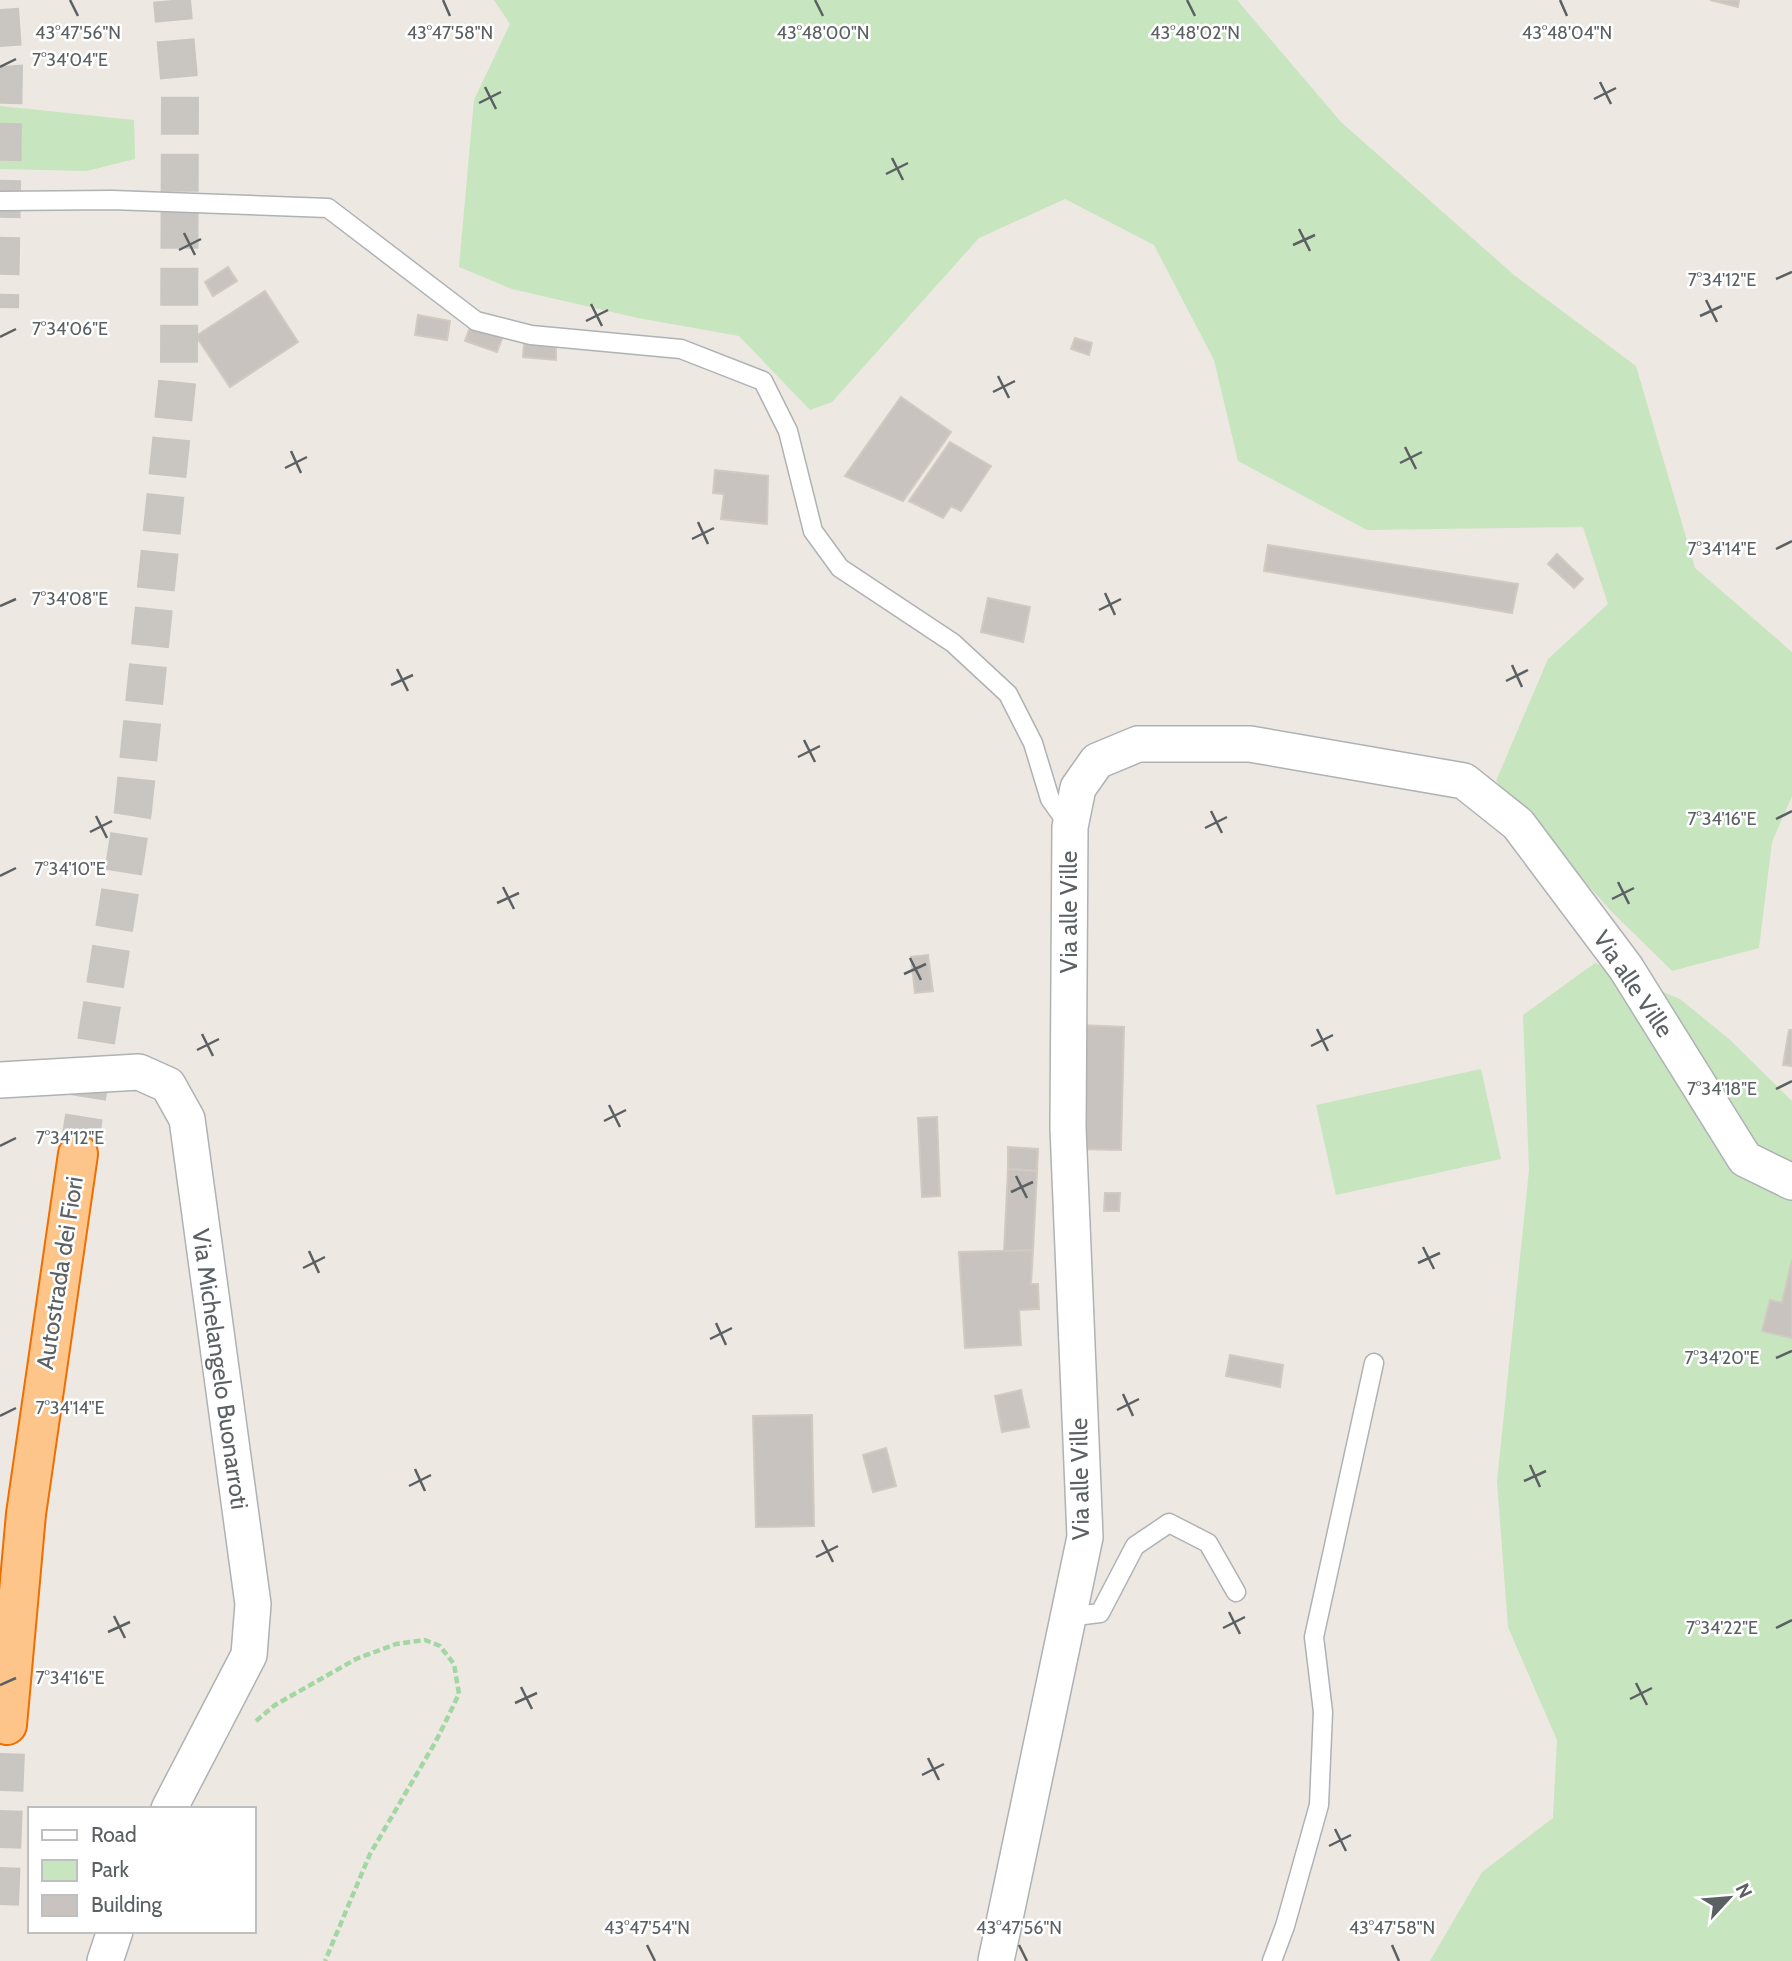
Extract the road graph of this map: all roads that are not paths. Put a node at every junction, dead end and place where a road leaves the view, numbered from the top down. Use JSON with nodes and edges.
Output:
{"nodes":[{"id":1,"x":0,"y":201,"type":"edge"},
{"id":2,"x":1070,"y":827,"type":"junction"},
{"id":3,"x":0,"y":1080,"type":"edge"},
{"id":4,"x":78,"y":1154,"type":"tunnel mouth"},
{"id":5,"x":1792,"y":1182,"type":"edge"},
{"id":6,"x":1374,"y":1363,"type":"dead end"},
{"id":7,"x":1236,"y":1592,"type":"dead end"},
{"id":8,"x":1068,"y":1617,"type":"junction"},
{"id":9,"x":7,"y":1725,"type":"dead end"},
{"id":10,"x":170,"y":1807,"type":"edge"},
{"id":11,"x":114,"y":1933,"type":"edge"},
{"id":12,"x":105,"y":1961,"type":"edge"},
{"id":13,"x":996,"y":1961,"type":"edge"},
{"id":14,"x":1272,"y":1961,"type":"edge"}],
"edges":[{"from":1,"to":2,"type":"lane"},
{"from":2,"to":5,"type":"street","name":"Via alle Ville"},
{"from":2,"to":8,"type":"street","name":"Via alle Ville"},
{"from":3,"to":10,"type":"street","name":"Via Michelangelo Buonarroti"},
{"from":4,"to":9,"type":"highway","name":"Autostrada dei Fiori"},
{"from":6,"to":14,"type":"lane"},
{"from":7,"to":8,"type":"lane"},
{"from":8,"to":13,"type":"street","name":"Via alle Ville"},
{"from":11,"to":12,"type":"street"}]}
